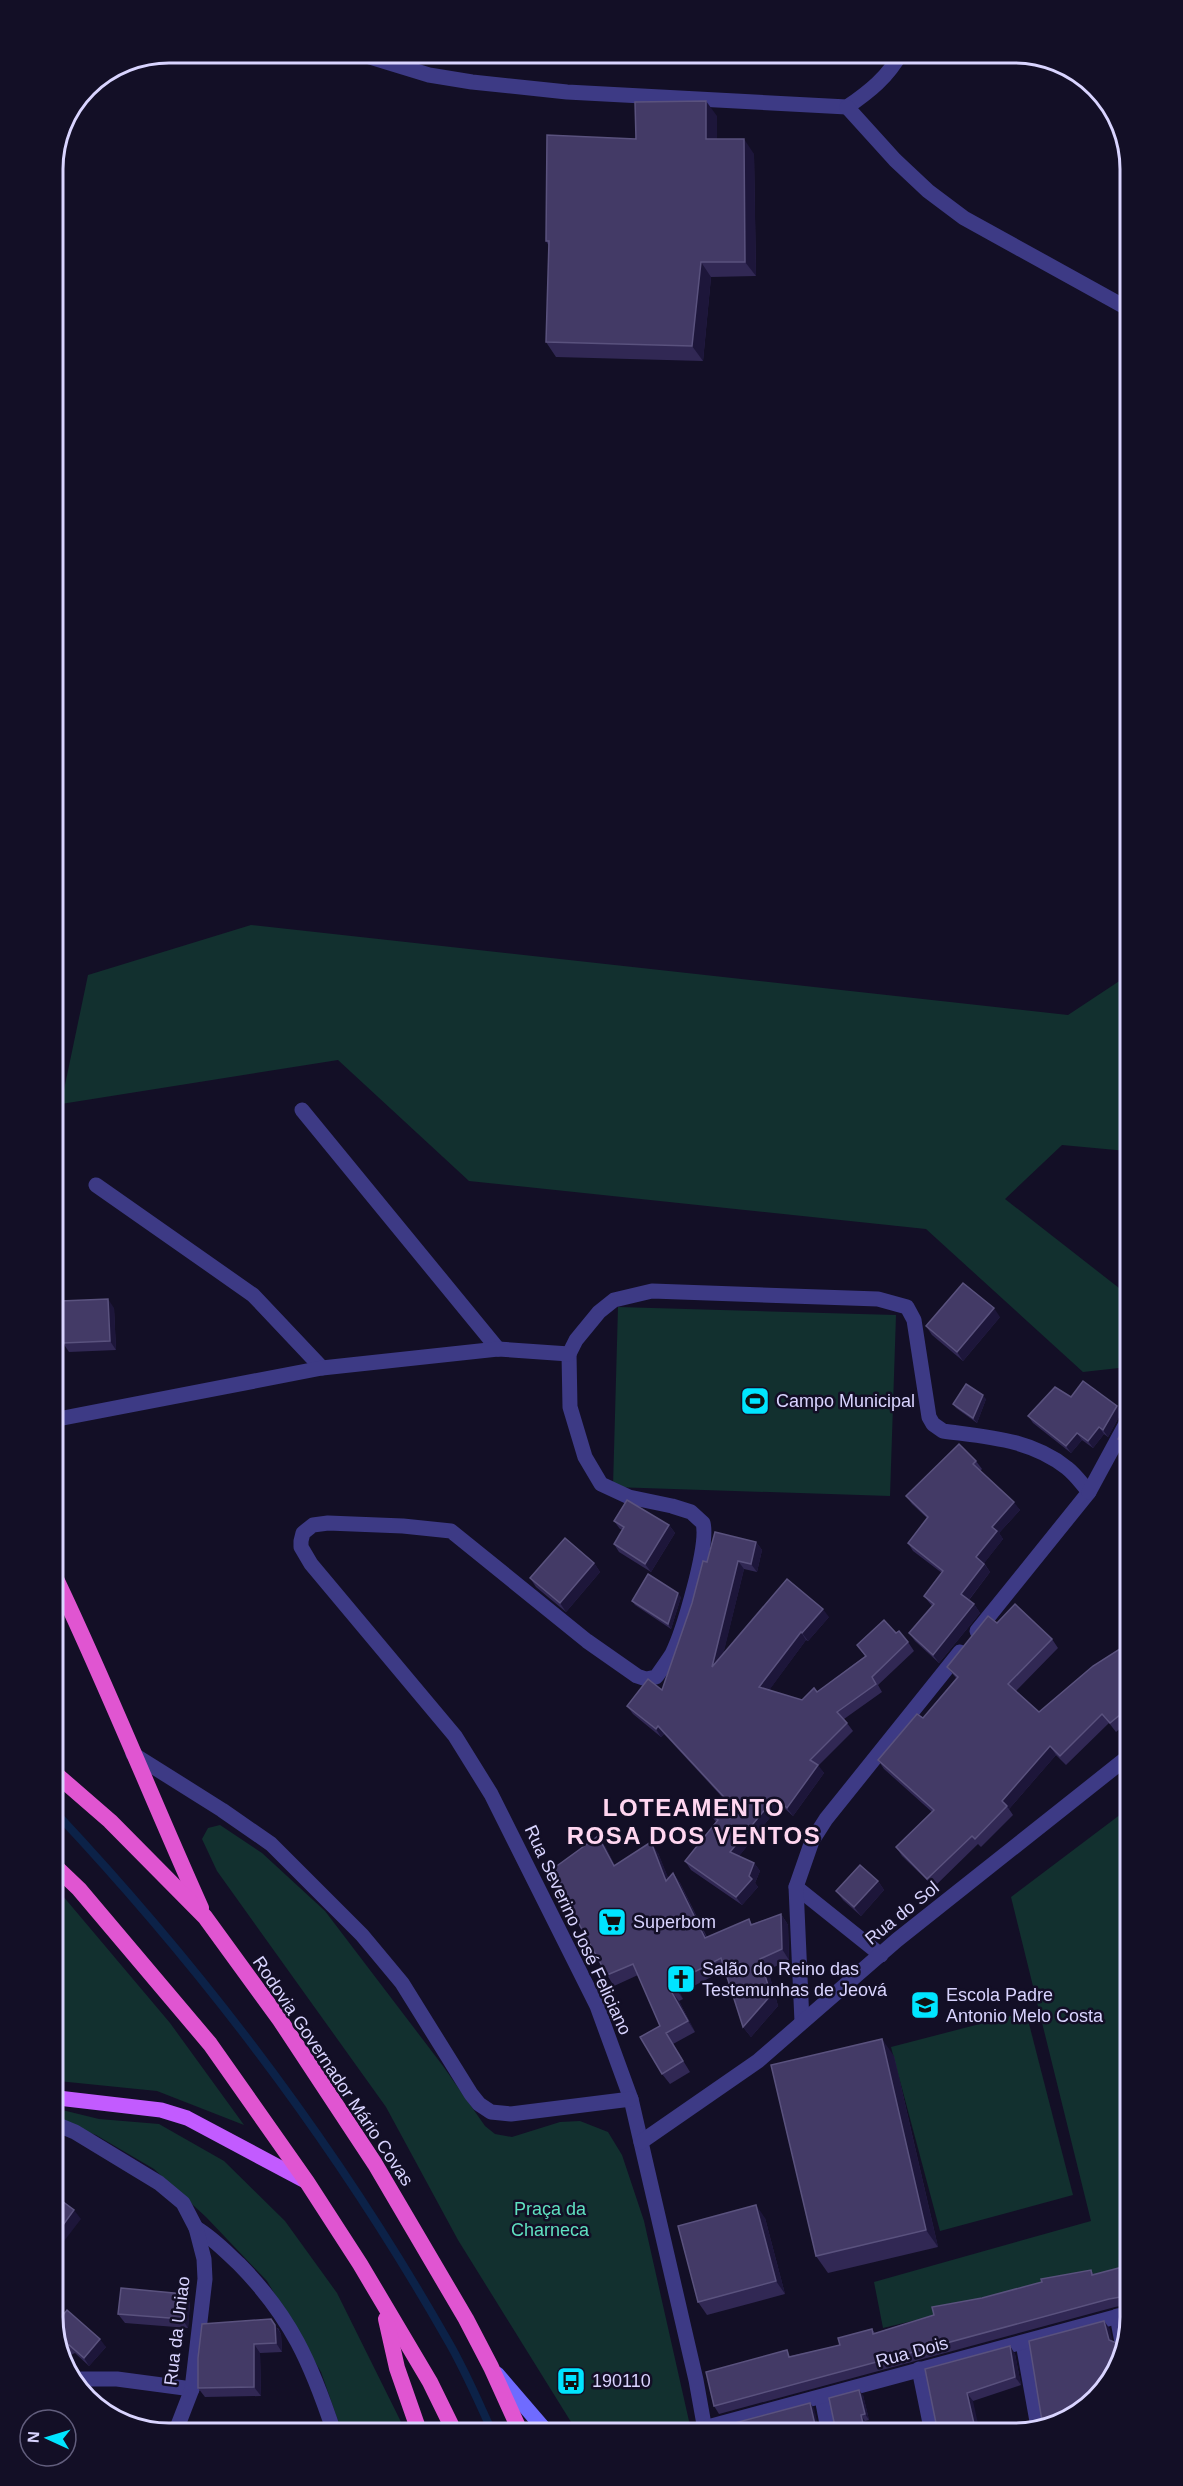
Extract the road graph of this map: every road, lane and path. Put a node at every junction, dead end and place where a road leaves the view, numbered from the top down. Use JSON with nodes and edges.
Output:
{"nodes":[{"id":1,"x":391,"y":63,"type":"edge"},
{"id":2,"x":896,"y":63,"type":"edge"},
{"id":3,"x":847,"y":107,"type":"junction"},
{"id":4,"x":1120,"y":303,"type":"edge"},
{"id":5,"x":302,"y":1110,"type":"dead end"},
{"id":6,"x":96,"y":1185,"type":"dead end"},
{"id":7,"x":498,"y":1349,"type":"junction"},
{"id":8,"x":568,"y":1354,"type":"junction"},
{"id":9,"x":322,"y":1368,"type":"junction"},
{"id":10,"x":63,"y":1418,"type":"edge"},
{"id":11,"x":1120,"y":1435,"type":"edge"},
{"id":12,"x":1089,"y":1492,"type":"junction"},
{"id":13,"x":63,"y":1594,"type":"edge"},
{"id":14,"x":133,"y":1754,"type":"junction"},
{"id":15,"x":1120,"y":1763,"type":"edge"},
{"id":16,"x":63,"y":1780,"type":"edge"},
{"id":17,"x":63,"y":1874,"type":"edge"},
{"id":18,"x":796,"y":1887,"type":"junction"},
{"id":19,"x":205,"y":1917,"type":"junction"},
{"id":20,"x":881,"y":1954,"type":"junction"},
{"id":21,"x":802,"y":2022,"type":"junction"},
{"id":22,"x":63,"y":2099,"type":"edge"},
{"id":23,"x":631,"y":2099,"type":"junction"},
{"id":24,"x":63,"y":2127,"type":"edge"},
{"id":25,"x":641,"y":2142,"type":"junction"},
{"id":26,"x":307,"y":2182,"type":"junction"},
{"id":27,"x":196,"y":2228,"type":"junction"},
{"id":28,"x":383,"y":2306,"type":"junction"},
{"id":29,"x":1120,"y":2315,"type":"edge"},
{"id":30,"x":1023,"y":2343,"type":"junction"},
{"id":31,"x":491,"y":2367,"type":"junction"},
{"id":32,"x":919,"y":2369,"type":"junction"},
{"id":33,"x":83,"y":2379,"type":"edge"},
{"id":34,"x":192,"y":2389,"type":"junction"},
{"id":35,"x":822,"y":2398,"type":"junction"},
{"id":36,"x":1037,"y":2420,"type":"edge"},
{"id":37,"x":179,"y":2423,"type":"edge"},
{"id":38,"x":331,"y":2423,"type":"edge"},
{"id":39,"x":416,"y":2423,"type":"edge"},
{"id":40,"x":450,"y":2423,"type":"edge"},
{"id":41,"x":516,"y":2423,"type":"edge"},
{"id":42,"x":539,"y":2423,"type":"edge"},
{"id":43,"x":704,"y":2423,"type":"edge"},
{"id":44,"x":728,"y":2423,"type":"edge"},
{"id":45,"x":827,"y":2423,"type":"edge"},
{"id":46,"x":930,"y":2423,"type":"edge"}],
"edges":[{"from":1,"to":3,"type":"street"},
{"from":2,"to":3,"type":"street"},
{"from":3,"to":4,"type":"street"},
{"from":5,"to":7,"type":"street"},
{"from":6,"to":9,"type":"street"},
{"from":7,"to":8,"type":"street"},
{"from":7,"to":9,"type":"street"},
{"from":8,"to":12,"type":"street"},
{"from":8,"to":23,"type":"street","name":"Rua Severino José Feliciano"},
{"from":9,"to":10,"type":"street"},
{"from":11,"to":12,"type":"street"},
{"from":12,"to":18,"type":"street"},
{"from":13,"to":14,"type":"highway"},
{"from":14,"to":19,"type":"highway"},
{"from":14,"to":23,"type":"street"},
{"from":15,"to":20,"type":"street","name":"Rua do Sol"},
{"from":16,"to":19,"type":"highway","name":"Rodovia Governador Mário Covas"},
{"from":17,"to":26,"type":"highway"},
{"from":18,"to":20,"type":"street"},
{"from":18,"to":21,"type":"street"},
{"from":19,"to":31,"type":"highway","name":"Rodovia Governador Mário Covas"},
{"from":20,"to":21,"type":"street","name":"Rua do Sol"},
{"from":21,"to":25,"type":"street","name":"Rua do Sol"},
{"from":22,"to":26,"type":"main road"},
{"from":23,"to":25,"type":"street","name":"Rua Severino José Feliciano"},
{"from":24,"to":27,"type":"street","name":"Rua da Uniao"},
{"from":25,"to":43,"type":"street","name":"Rua Severino José Feliciano"},
{"from":26,"to":28,"type":"highway"},
{"from":27,"to":34,"type":"street","name":"Rua da Uniao"},
{"from":27,"to":38,"type":"street"},
{"from":28,"to":39,"type":"highway"},
{"from":28,"to":40,"type":"highway"},
{"from":29,"to":30,"type":"street","name":"Rua Dois"},
{"from":30,"to":32,"type":"street","name":"Rua Dois"},
{"from":30,"to":36,"type":"street"},
{"from":31,"to":41,"type":"highway","name":"Rodovia Governador Mário Covas"},
{"from":31,"to":42,"type":"main road"},
{"from":32,"to":35,"type":"street","name":"Rua Dois"},
{"from":32,"to":46,"type":"street"},
{"from":33,"to":34,"type":"street"},
{"from":34,"to":37,"type":"street","name":"Rua da Uniao"},
{"from":35,"to":44,"type":"street","name":"Rua Dois"},
{"from":35,"to":45,"type":"street"}]}
